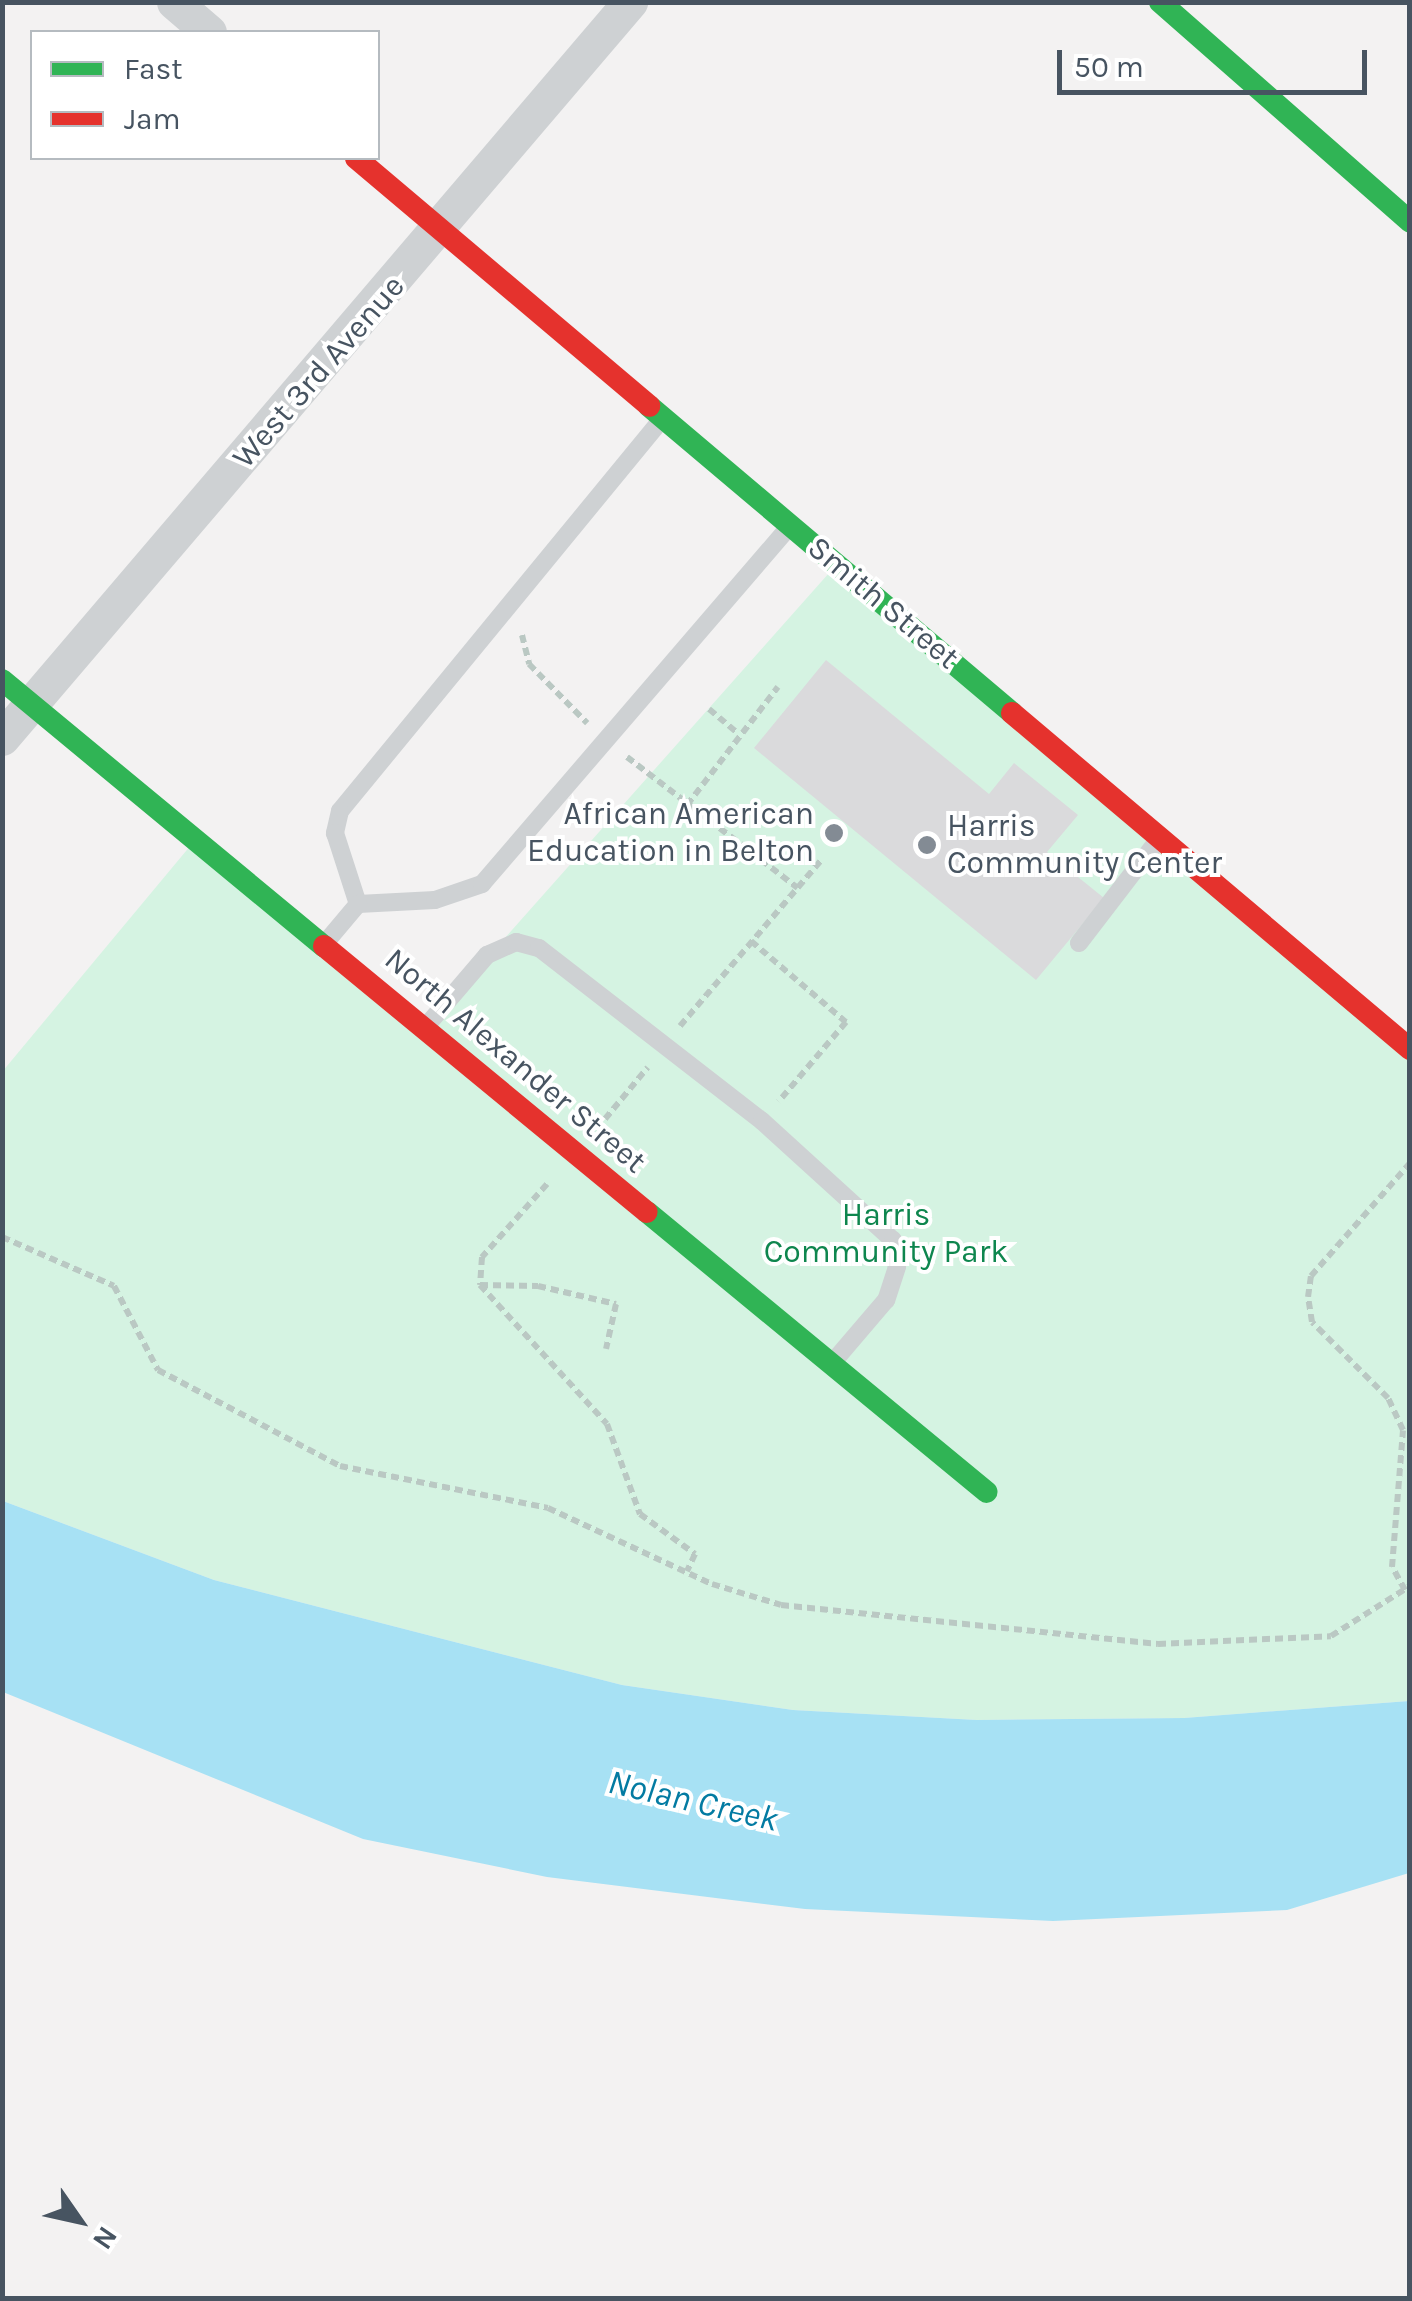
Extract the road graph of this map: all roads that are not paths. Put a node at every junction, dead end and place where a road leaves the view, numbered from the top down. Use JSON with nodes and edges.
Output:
{"nodes":[{"id":1,"x":174,"y":2,"type":"edge"},
{"id":2,"x":630,"y":2,"type":"edge"},
{"id":3,"x":1160,"y":2,"type":"edge"},
{"id":4,"x":207,"y":30,"type":"edge"},
{"id":5,"x":358,"y":160,"type":"edge"},
{"id":6,"x":1410,"y":222,"type":"edge"},
{"id":7,"x":442,"y":230,"type":"junction"},
{"id":8,"x":664,"y":418,"type":"junction"},
{"id":9,"x":790,"y":525,"type":"junction"},
{"id":10,"x":2,"y":680,"type":"edge"},
{"id":11,"x":32,"y":704,"type":"junction"},
{"id":12,"x":2,"y":738,"type":"edge"},
{"id":13,"x":1160,"y":838,"type":"junction"},
{"id":14,"x":358,"y":904,"type":"junction"},
{"id":15,"x":1079,"y":943,"type":"dead end"},
{"id":16,"x":324,"y":945,"type":"junction"},
{"id":17,"x":424,"y":1028,"type":"junction"},
{"id":18,"x":1410,"y":1049,"type":"edge"},
{"id":19,"x":831,"y":1364,"type":"junction"},
{"id":20,"x":986,"y":1492,"type":"dead end"}],
"edges":[{"from":1,"to":4,"type":"street"},
{"from":2,"to":7,"type":"street","name":"West 3rd Avenue"},
{"from":3,"to":6,"type":"street"},
{"from":5,"to":7,"type":"street","name":"Smith Street"},
{"from":7,"to":8,"type":"street","name":"Smith Street"},
{"from":7,"to":11,"type":"street","name":"West 3rd Avenue"},
{"from":8,"to":9,"type":"street","name":"Smith Street"},
{"from":8,"to":14,"type":"lane"},
{"from":9,"to":13,"type":"street","name":"Smith Street"},
{"from":9,"to":14,"type":"lane"},
{"from":10,"to":11,"type":"street","name":"North Alexander Street"},
{"from":11,"to":12,"type":"street","name":"West 3rd Avenue"},
{"from":11,"to":16,"type":"street","name":"North Alexander Street"},
{"from":13,"to":15,"type":"lane"},
{"from":13,"to":18,"type":"street","name":"Smith Street"},
{"from":14,"to":16,"type":"lane"},
{"from":16,"to":17,"type":"street","name":"North Alexander Street"},
{"from":17,"to":19,"type":"street","name":"North Alexander Street"},
{"from":17,"to":19,"type":"lane"},
{"from":19,"to":20,"type":"street","name":"North Alexander Street"}]}
